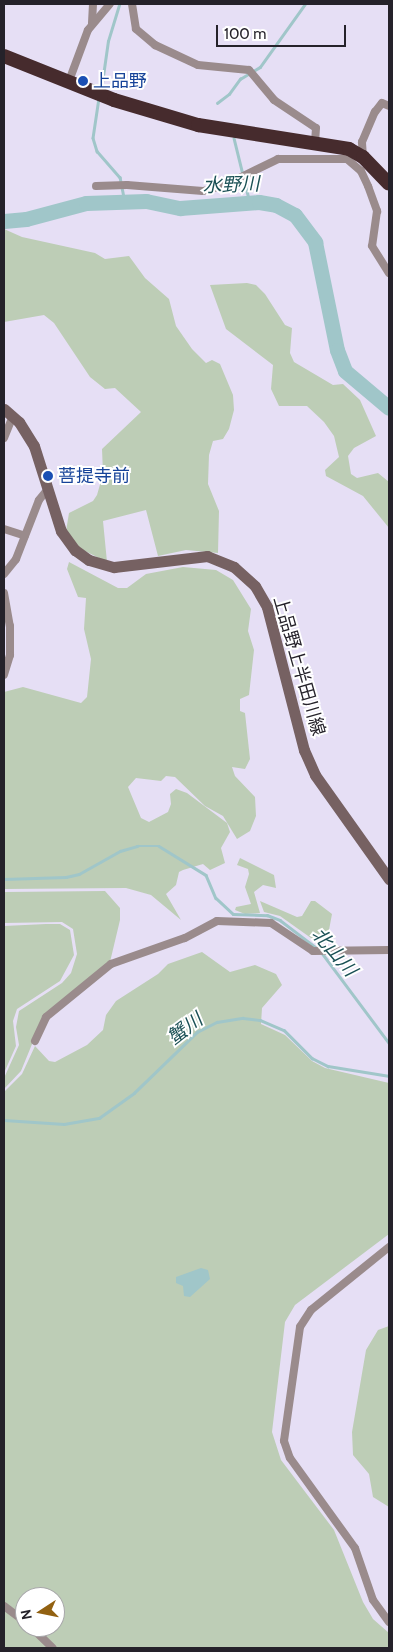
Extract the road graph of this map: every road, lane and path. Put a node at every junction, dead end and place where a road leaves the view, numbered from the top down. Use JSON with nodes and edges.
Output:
{"nodes":[{"id":1,"x":93,"y":4,"type":"edge"},
{"id":2,"x":110,"y":4,"type":"edge"},
{"id":3,"x":132,"y":4,"type":"edge"},
{"id":4,"x":92,"y":23,"type":"junction"},
{"id":5,"x":4,"y":56,"type":"edge"},
{"id":6,"x":70,"y":81,"type":"junction"},
{"id":7,"x":389,"y":106,"type":"edge"},
{"id":8,"x":315,"y":143,"type":"junction"},
{"id":9,"x":348,"y":154,"type":"junction"},
{"id":10,"x":363,"y":157,"type":"junction"},
{"id":11,"x":389,"y":184,"type":"edge"},
{"id":12,"x":96,"y":186,"type":"dead end"},
{"id":13,"x":389,"y":273,"type":"edge"},
{"id":14,"x":8,"y":412,"type":"edge"},
{"id":15,"x":4,"y":438,"type":"edge"},
{"id":16,"x":47,"y":490,"type":"junction"},
{"id":17,"x":4,"y":529,"type":"edge"},
{"id":18,"x":25,"y":536,"type":"junction"},
{"id":19,"x":4,"y":574,"type":"edge"},
{"id":20,"x":4,"y":593,"type":"edge"},
{"id":21,"x":4,"y":675,"type":"edge"},
{"id":22,"x":389,"y":879,"type":"edge"},
{"id":23,"x":389,"y":950,"type":"edge"},
{"id":24,"x":35,"y":1040,"type":"dead end"},
{"id":25,"x":389,"y":1247,"type":"edge"},
{"id":26,"x":4,"y":1606,"type":"edge"},
{"id":27,"x":15,"y":1614,"type":"edge"},
{"id":28,"x":389,"y":1622,"type":"edge"},
{"id":29,"x":41,"y":1637,"type":"edge"},
{"id":30,"x":53,"y":1648,"type":"edge"}],
"edges":[{"from":1,"to":4,"type":"street"},
{"from":2,"to":4,"type":"street"},
{"from":3,"to":8,"type":"street"},
{"from":4,"to":6,"type":"street"},
{"from":5,"to":6,"type":"highway"},
{"from":6,"to":8,"type":"highway"},
{"from":7,"to":10,"type":"street"},
{"from":8,"to":9,"type":"highway"},
{"from":9,"to":10,"type":"highway"},
{"from":9,"to":12,"type":"street"},
{"from":9,"to":13,"type":"street"},
{"from":10,"to":11,"type":"highway"},
{"from":14,"to":15,"type":"street"},
{"from":14,"to":16,"type":"street","name":"上品野上半田川線"},
{"from":16,"to":18,"type":"street"},
{"from":16,"to":22,"type":"street","name":"上品野上半田川線"},
{"from":17,"to":18,"type":"street"},
{"from":18,"to":19,"type":"street"},
{"from":20,"to":21,"type":"street"},
{"from":23,"to":24,"type":"street"},
{"from":25,"to":28,"type":"street"},
{"from":26,"to":27,"type":"street"},
{"from":29,"to":30,"type":"street"}]}
